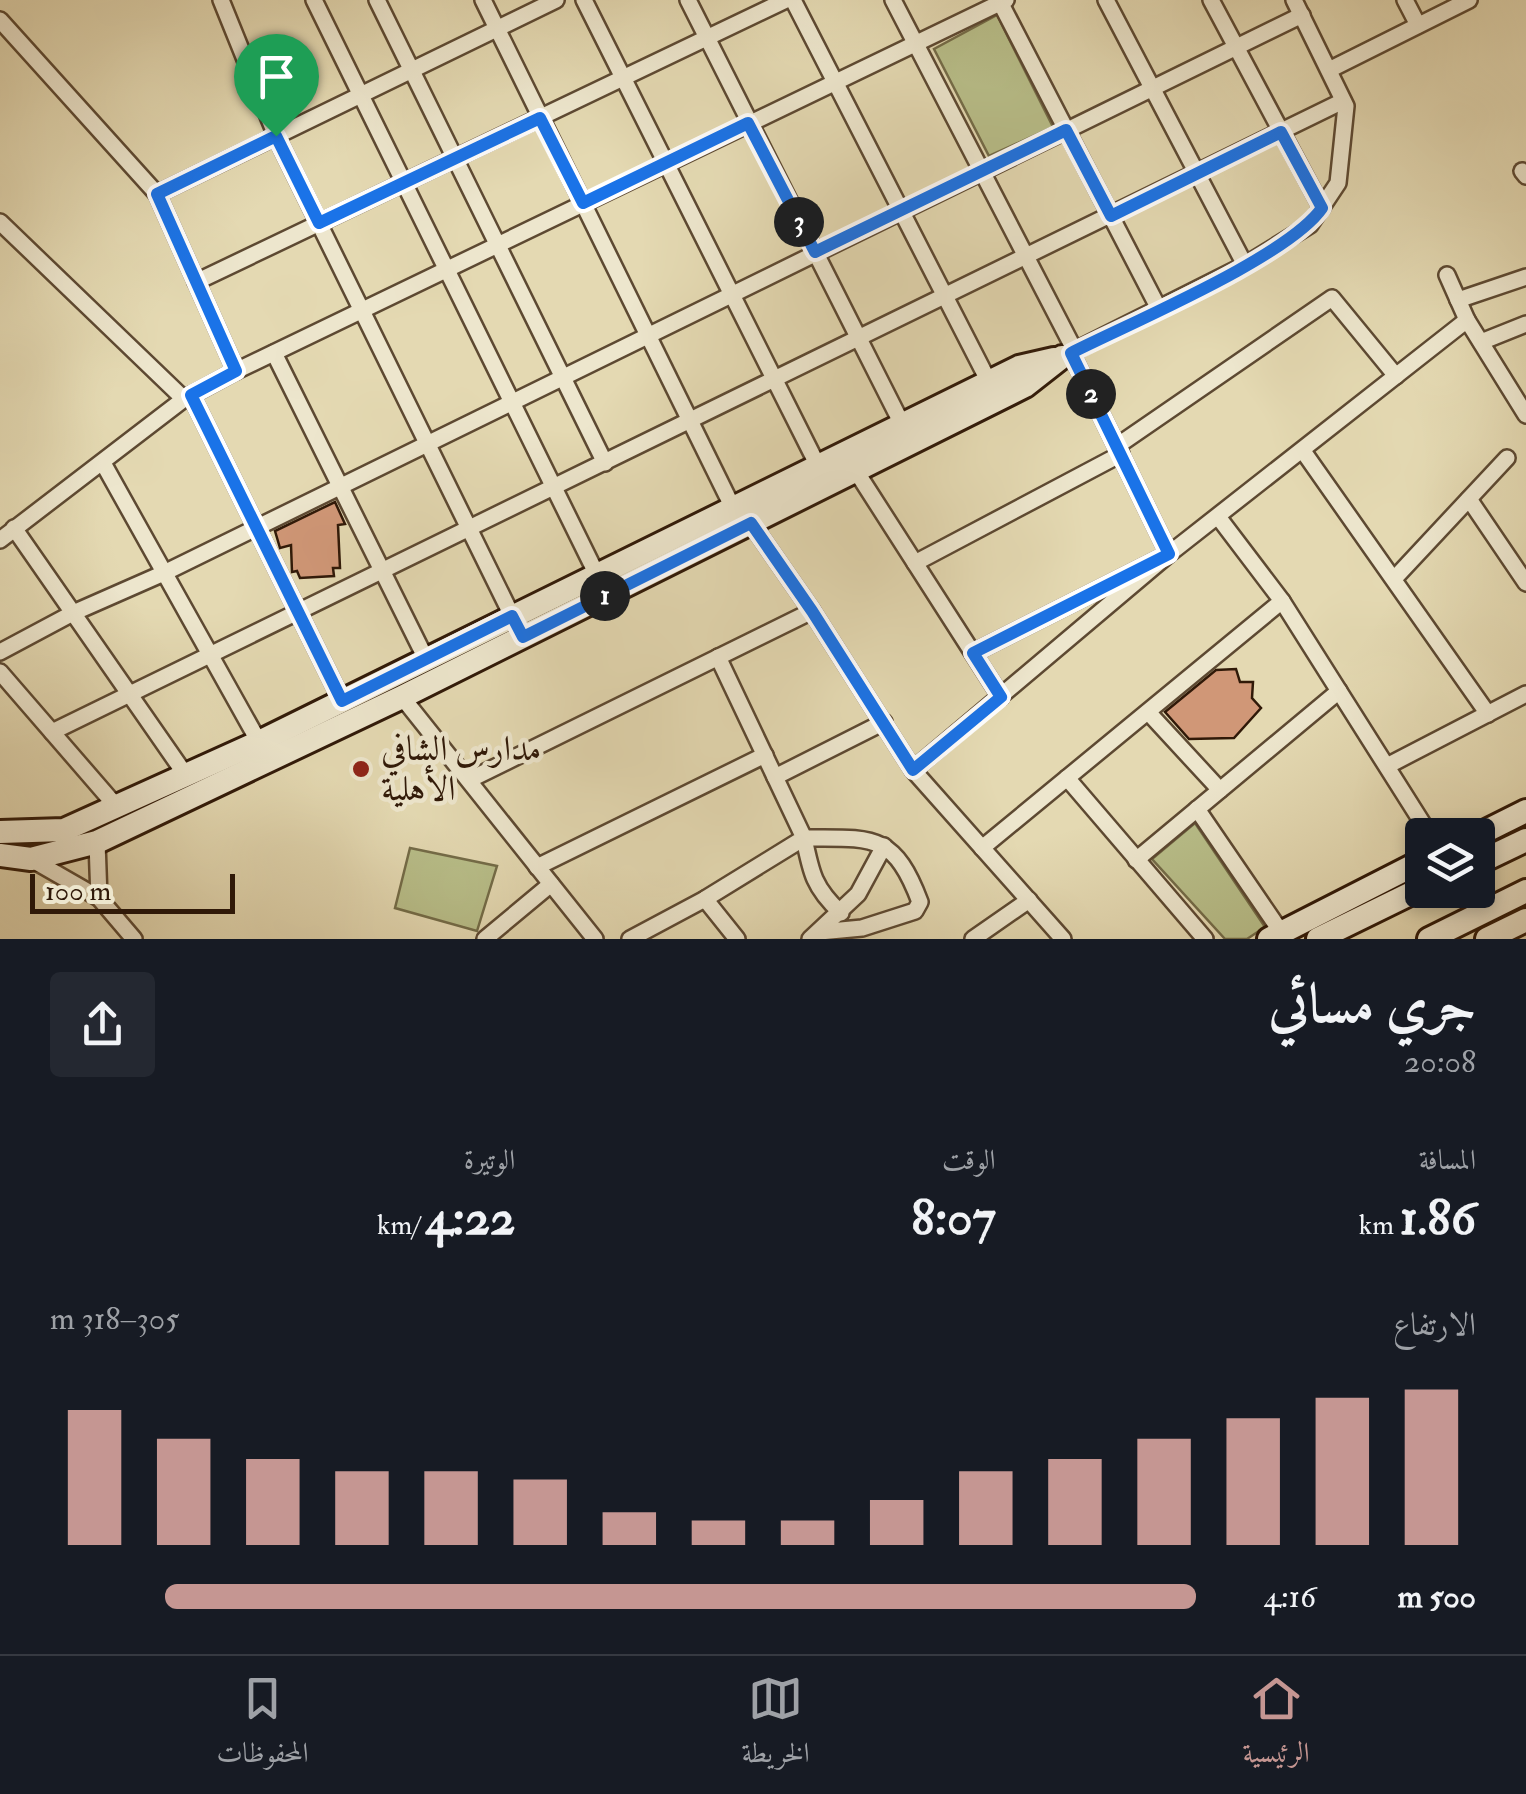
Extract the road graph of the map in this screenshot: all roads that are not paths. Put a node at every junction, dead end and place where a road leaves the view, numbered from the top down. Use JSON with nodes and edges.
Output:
{"nodes":[{"id":1,"x":220,"y":0,"type":"edge"},
{"id":2,"x":314,"y":0,"type":"edge"},
{"id":3,"x":377,"y":0,"type":"edge"},
{"id":4,"x":483,"y":0,"type":"edge"},
{"id":5,"x":556,"y":0,"type":"edge"},
{"id":6,"x":584,"y":0,"type":"edge"},
{"id":7,"x":688,"y":0,"type":"edge"},
{"id":8,"x":789,"y":0,"type":"edge"},
{"id":9,"x":893,"y":0,"type":"edge"},
{"id":10,"x":1106,"y":0,"type":"edge"},
{"id":11,"x":1210,"y":0,"type":"edge"},
{"id":12,"x":1405,"y":0,"type":"edge"},
{"id":13,"x":1468,"y":0,"type":"edge"},
{"id":14,"x":1002,"y":1,"type":"edge"},
{"id":15,"x":1298,"y":8,"type":"edge"},
{"id":16,"x":0,"y":20,"type":"edge"},
{"id":17,"x":1418,"y":25,"type":"junction"},
{"id":18,"x":497,"y":28,"type":"junction"},
{"id":19,"x":705,"y":39,"type":"junction"},
{"id":20,"x":916,"y":43,"type":"junction"},
{"id":21,"x":1236,"y":47,"type":"junction"},
{"id":22,"x":412,"y":70,"type":"junction"},
{"id":23,"x":1328,"y":70,"type":"junction"},
{"id":24,"x":623,"y":78,"type":"junction"},
{"id":25,"x":834,"y":82,"type":"junction"},
{"id":26,"x":1152,"y":88,"type":"junction"},
{"id":27,"x":360,"y":95,"type":"junction"},
{"id":28,"x":1344,"y":101,"type":"junction"},
{"id":29,"x":540,"y":118,"type":"junction"},
{"id":30,"x":748,"y":123,"type":"junction"},
{"id":31,"x":1066,"y":130,"type":"junction"},
{"id":32,"x":1281,"y":132,"type":"junction"},
{"id":33,"x":276,"y":136,"type":"junction"},
{"id":34,"x":455,"y":158,"type":"junction"},
{"id":35,"x":666,"y":163,"type":"junction"},
{"id":36,"x":982,"y":172,"type":"junction"},
{"id":37,"x":1197,"y":173,"type":"junction"},
{"id":38,"x":404,"y":183,"type":"junction"},
{"id":39,"x":157,"y":194,"type":"junction"},
{"id":40,"x":583,"y":203,"type":"junction"},
{"id":41,"x":1322,"y":208,"type":"junction"},
{"id":42,"x":901,"y":212,"type":"junction"},
{"id":43,"x":1111,"y":216,"type":"junction"},
{"id":44,"x":0,"y":222,"type":"edge"},
{"id":45,"x":319,"y":223,"type":"junction"},
{"id":46,"x":498,"y":244,"type":"junction"},
{"id":47,"x":815,"y":252,"type":"junction"},
{"id":48,"x":1026,"y":257,"type":"junction"},
{"id":49,"x":1245,"y":266,"type":"junction"},
{"id":50,"x":446,"y":269,"type":"junction"},
{"id":51,"x":1447,"y":275,"type":"dead end"},
{"id":52,"x":1526,"y":277,"type":"edge"},
{"id":53,"x":196,"y":282,"type":"junction"},
{"id":54,"x":732,"y":294,"type":"junction"},
{"id":55,"x":945,"y":297,"type":"junction"},
{"id":56,"x":1458,"y":300,"type":"junction"},
{"id":57,"x":1159,"y":309,"type":"junction"},
{"id":58,"x":362,"y":310,"type":"junction"},
{"id":59,"x":1467,"y":320,"type":"junction"},
{"id":60,"x":1526,"y":324,"type":"edge"},
{"id":61,"x":648,"y":336,"type":"junction"},
{"id":62,"x":859,"y":339,"type":"junction"},
{"id":63,"x":1480,"y":342,"type":"junction"},
{"id":64,"x":274,"y":352,"type":"junction"},
{"id":65,"x":1069,"y":354,"type":"junction"},
{"id":66,"x":236,"y":371,"type":"junction"},
{"id":67,"x":1396,"y":376,"type":"junction"},
{"id":68,"x":563,"y":378,"type":"junction"},
{"id":69,"x":775,"y":380,"type":"junction"},
{"id":70,"x":989,"y":382,"type":"junction"},
{"id":71,"x":188,"y":397,"type":"junction"},
{"id":72,"x":512,"y":402,"type":"junction"},
{"id":73,"x":1526,"y":415,"type":"edge"},
{"id":74,"x":690,"y":422,"type":"junction"},
{"id":75,"x":902,"y":424,"type":"junction"},
{"id":76,"x":428,"y":444,"type":"junction"},
{"id":77,"x":1119,"y":450,"type":"junction"},
{"id":78,"x":1303,"y":451,"type":"junction"},
{"id":79,"x":1507,"y":458,"type":"dead end"},
{"id":80,"x":606,"y":463,"type":"junction"},
{"id":81,"x":103,"y":464,"type":"junction"},
{"id":82,"x":818,"y":466,"type":"junction"},
{"id":83,"x":856,"y":471,"type":"junction"},
{"id":84,"x":340,"y":487,"type":"junction"},
{"id":85,"x":554,"y":488,"type":"junction"},
{"id":86,"x":1469,"y":499,"type":"junction"},
{"id":87,"x":742,"y":516,"type":"junction"},
{"id":88,"x":1219,"y":518,"type":"junction"},
{"id":89,"x":14,"y":528,"type":"junction"},
{"id":90,"x":257,"y":528,"type":"junction"},
{"id":91,"x":470,"y":530,"type":"junction"},
{"id":92,"x":0,"y":540,"type":"edge"},
{"id":93,"x":1169,"y":554,"type":"junction"},
{"id":94,"x":916,"y":563,"type":"junction"},
{"id":95,"x":383,"y":572,"type":"junction"},
{"id":96,"x":164,"y":573,"type":"junction"},
{"id":97,"x":597,"y":575,"type":"junction"},
{"id":98,"x":1394,"y":580,"type":"junction"},
{"id":99,"x":1526,"y":583,"type":"edge"},
{"id":100,"x":1282,"y":601,"type":"junction"},
{"id":101,"x":812,"y":611,"type":"junction"},
{"id":102,"x":73,"y":613,"type":"junction"},
{"id":103,"x":299,"y":614,"type":"junction"},
{"id":104,"x":518,"y":627,"type":"junction"},
{"id":105,"x":0,"y":652,"type":"edge"},
{"id":106,"x":973,"y":653,"type":"junction"},
{"id":107,"x":211,"y":656,"type":"junction"},
{"id":108,"x":718,"y":658,"type":"junction"},
{"id":109,"x":426,"y":660,"type":"junction"},
{"id":110,"x":0,"y":672,"type":"edge"},
{"id":111,"x":1339,"y":691,"type":"junction"},
{"id":112,"x":128,"y":692,"type":"junction"},
{"id":113,"x":1526,"y":694,"type":"edge"},
{"id":114,"x":402,"y":697,"type":"junction"},
{"id":115,"x":1001,"y":697,"type":"junction"},
{"id":116,"x":342,"y":701,"type":"junction"},
{"id":117,"x":1148,"y":712,"type":"junction"},
{"id":118,"x":1488,"y":714,"type":"junction"},
{"id":119,"x":884,"y":722,"type":"junction"},
{"id":120,"x":52,"y":732,"type":"junction"},
{"id":121,"x":259,"y":742,"type":"junction"},
{"id":122,"x":765,"y":755,"type":"junction"},
{"id":123,"x":1387,"y":766,"type":"junction"},
{"id":124,"x":913,"y":770,"type":"junction"},
{"id":125,"x":184,"y":774,"type":"junction"},
{"id":126,"x":775,"y":777,"type":"junction"},
{"id":127,"x":1067,"y":778,"type":"junction"},
{"id":128,"x":469,"y":780,"type":"junction"},
{"id":129,"x":1220,"y":790,"type":"junction"},
{"id":130,"x":116,"y":806,"type":"junction"},
{"id":131,"x":1197,"y":809,"type":"junction"},
{"id":132,"x":1526,"y":811,"type":"edge"},
{"id":133,"x":1419,"y":818,"type":"edge"},
{"id":134,"x":1495,"y":828,"type":"edge"},
{"id":135,"x":0,"y":832,"type":"edge"},
{"id":136,"x":804,"y":838,"type":"junction"},
{"id":137,"x":1495,"y":839,"type":"edge"},
{"id":138,"x":1526,"y":840,"type":"edge"},
{"id":139,"x":97,"y":842,"type":"junction"},
{"id":140,"x":884,"y":846,"type":"junction"},
{"id":141,"x":982,"y":848,"type":"junction"},
{"id":142,"x":1495,"y":854,"type":"edge"},
{"id":143,"x":0,"y":855,"type":"edge"},
{"id":144,"x":31,"y":859,"type":"junction"},
{"id":145,"x":1136,"y":860,"type":"junction"},
{"id":146,"x":537,"y":867,"type":"junction"},
{"id":147,"x":1405,"y":870,"type":"edge"},
{"id":148,"x":552,"y":884,"type":"junction"},
{"id":149,"x":1526,"y":890,"type":"edge"},
{"id":150,"x":1405,"y":896,"type":"edge"},
{"id":151,"x":100,"y":898,"type":"junction"},
{"id":152,"x":705,"y":900,"type":"junction"},
{"id":153,"x":1028,"y":900,"type":"junction"},
{"id":154,"x":841,"y":913,"type":"junction"},
{"id":155,"x":1526,"y":920,"type":"edge"},
{"id":156,"x":815,"y":936,"type":"edge"},
{"id":157,"x":1275,"y":936,"type":"edge"},
{"id":158,"x":134,"y":939,"type":"edge"},
{"id":159,"x":485,"y":939,"type":"edge"},
{"id":160,"x":595,"y":939,"type":"edge"},
{"id":161,"x":630,"y":939,"type":"edge"},
{"id":162,"x":737,"y":939,"type":"edge"},
{"id":163,"x":973,"y":939,"type":"edge"},
{"id":164,"x":1063,"y":939,"type":"edge"},
{"id":165,"x":1205,"y":939,"type":"edge"},
{"id":166,"x":1318,"y":939,"type":"edge"},
{"id":167,"x":1429,"y":939,"type":"edge"},
{"id":168,"x":1487,"y":939,"type":"edge"}],
"edges":[{"from":1,"to":33,"type":"street"},
{"from":2,"to":27,"type":"street"},
{"from":3,"to":22,"type":"street"},
{"from":4,"to":18,"type":"street"},
{"from":5,"to":18,"type":"street"},
{"from":6,"to":24,"type":"street"},
{"from":7,"to":19,"type":"street"},
{"from":8,"to":19,"type":"street"},
{"from":8,"to":25,"type":"street"},
{"from":9,"to":20,"type":"street"},
{"from":10,"to":26,"type":"street"},
{"from":11,"to":21,"type":"street"},
{"from":12,"to":17,"type":"street"},
{"from":13,"to":17,"type":"street"},
{"from":14,"to":20,"type":"street"},
{"from":14,"to":31,"type":"street"},
{"from":15,"to":21,"type":"street"},
{"from":15,"to":23,"type":"street"},
{"from":16,"to":39,"type":"street"},
{"from":17,"to":23,"type":"street"},
{"from":18,"to":22,"type":"street"},
{"from":18,"to":29,"type":"street"},
{"from":19,"to":24,"type":"street"},
{"from":19,"to":30,"type":"street"},
{"from":20,"to":25,"type":"street"},
{"from":20,"to":36,"type":"street"},
{"from":21,"to":26,"type":"street"},
{"from":21,"to":32,"type":"street"},
{"from":22,"to":27,"type":"street"},
{"from":22,"to":34,"type":"street"},
{"from":23,"to":28,"type":"street"},
{"from":24,"to":29,"type":"street"},
{"from":24,"to":35,"type":"street"},
{"from":25,"to":30,"type":"street"},
{"from":25,"to":42,"type":"street"},
{"from":26,"to":31,"type":"street"},
{"from":26,"to":37,"type":"street"},
{"from":27,"to":33,"type":"street"},
{"from":27,"to":38,"type":"street"},
{"from":28,"to":32,"type":"street"},
{"from":28,"to":41,"type":"street"},
{"from":29,"to":34,"type":"street"},
{"from":29,"to":40,"type":"street"},
{"from":30,"to":35,"type":"street"},
{"from":30,"to":47,"type":"street"},
{"from":31,"to":36,"type":"street"},
{"from":31,"to":43,"type":"street"},
{"from":32,"to":37,"type":"street"},
{"from":32,"to":41,"type":"street"},
{"from":33,"to":39,"type":"street"},
{"from":33,"to":45,"type":"street"},
{"from":34,"to":38,"type":"street"},
{"from":34,"to":46,"type":"street"},
{"from":35,"to":40,"type":"street"},
{"from":35,"to":54,"type":"street"},
{"from":36,"to":42,"type":"street"},
{"from":36,"to":48,"type":"street"},
{"from":37,"to":43,"type":"street"},
{"from":37,"to":49,"type":"street"},
{"from":38,"to":45,"type":"street"},
{"from":38,"to":50,"type":"street"},
{"from":39,"to":53,"type":"street"},
{"from":40,"to":46,"type":"street"},
{"from":40,"to":61,"type":"street"},
{"from":41,"to":49,"type":"street"},
{"from":42,"to":47,"type":"street"},
{"from":42,"to":55,"type":"street"},
{"from":43,"to":48,"type":"street"},
{"from":43,"to":57,"type":"street"},
{"from":44,"to":71,"type":"street"},
{"from":45,"to":53,"type":"street"},
{"from":45,"to":58,"type":"street"},
{"from":46,"to":50,"type":"street"},
{"from":46,"to":68,"type":"street"},
{"from":47,"to":54,"type":"street"},
{"from":47,"to":62,"type":"street"},
{"from":48,"to":55,"type":"street"},
{"from":48,"to":65,"type":"street"},
{"from":49,"to":57,"type":"street"},
{"from":50,"to":58,"type":"street"},
{"from":50,"to":72,"type":"street"},
{"from":51,"to":56,"type":"street"},
{"from":52,"to":56,"type":"street"},
{"from":53,"to":66,"type":"street"},
{"from":54,"to":61,"type":"street"},
{"from":54,"to":69,"type":"street"},
{"from":55,"to":62,"type":"street"},
{"from":55,"to":70,"type":"street"},
{"from":56,"to":59,"type":"street"},
{"from":57,"to":65,"type":"street"},
{"from":58,"to":64,"type":"street"},
{"from":58,"to":76,"type":"street"},
{"from":59,"to":63,"type":"street"},
{"from":59,"to":67,"type":"street"},
{"from":60,"to":63,"type":"street"},
{"from":61,"to":68,"type":"street"},
{"from":61,"to":74,"type":"street"},
{"from":62,"to":69,"type":"street"},
{"from":62,"to":75,"type":"street"},
{"from":63,"to":73,"type":"street"},
{"from":64,"to":66,"type":"street"},
{"from":64,"to":84,"type":"street"},
{"from":65,"to":70,"type":"street"},
{"from":65,"to":77,"type":"street"},
{"from":65,"to":83,"type":"street"},
{"from":66,"to":71,"type":"street"},
{"from":67,"to":77,"type":"street"},
{"from":67,"to":78,"type":"street"},
{"from":68,"to":72,"type":"street"},
{"from":68,"to":80,"type":"street"},
{"from":69,"to":74,"type":"street"},
{"from":69,"to":82,"type":"street"},
{"from":70,"to":75,"type":"street"},
{"from":71,"to":81,"type":"street"},
{"from":71,"to":90,"type":"street"},
{"from":72,"to":76,"type":"street"},
{"from":72,"to":85,"type":"street"},
{"from":74,"to":80,"type":"street"},
{"from":74,"to":87,"type":"street"},
{"from":75,"to":82,"type":"street"},
{"from":76,"to":84,"type":"street"},
{"from":76,"to":91,"type":"street"},
{"from":77,"to":93,"type":"street"},
{"from":77,"to":94,"type":"street"},
{"from":78,"to":88,"type":"street"},
{"from":78,"to":98,"type":"street"},
{"from":79,"to":86,"type":"street"},
{"from":80,"to":85,"type":"street"},
{"from":81,"to":89,"type":"street"},
{"from":81,"to":96,"type":"street"},
{"from":82,"to":87,"type":"street"},
{"from":83,"to":87,"type":"street"},
{"from":83,"to":94,"type":"street"},
{"from":84,"to":90,"type":"street"},
{"from":84,"to":95,"type":"street"},
{"from":85,"to":91,"type":"street"},
{"from":85,"to":97,"type":"street"},
{"from":86,"to":98,"type":"street"},
{"from":86,"to":99,"type":"street"},
{"from":87,"to":97,"type":"street"},
{"from":87,"to":101,"type":"street"},
{"from":87,"to":104,"type":"street"},
{"from":88,"to":93,"type":"street"},
{"from":88,"to":100,"type":"street"},
{"from":89,"to":92,"type":"street"},
{"from":89,"to":102,"type":"street"},
{"from":90,"to":96,"type":"street"},
{"from":90,"to":103,"type":"street"},
{"from":91,"to":95,"type":"street"},
{"from":91,"to":104,"type":"street"},
{"from":93,"to":106,"type":"street"},
{"from":93,"to":115,"type":"street"},
{"from":94,"to":106,"type":"street"},
{"from":95,"to":103,"type":"street"},
{"from":95,"to":109,"type":"street"},
{"from":96,"to":102,"type":"street"},
{"from":96,"to":107,"type":"street"},
{"from":97,"to":104,"type":"street"},
{"from":98,"to":118,"type":"street"},
{"from":100,"to":111,"type":"street"},
{"from":100,"to":117,"type":"street"},
{"from":101,"to":108,"type":"street"},
{"from":101,"to":119,"type":"street"},
{"from":102,"to":105,"type":"street"},
{"from":102,"to":112,"type":"street"},
{"from":103,"to":107,"type":"street"},
{"from":103,"to":116,"type":"street"},
{"from":104,"to":109,"type":"street"},
{"from":104,"to":114,"type":"street"},
{"from":106,"to":115,"type":"street"},
{"from":107,"to":112,"type":"street"},
{"from":107,"to":121,"type":"street"},
{"from":108,"to":122,"type":"street"},
{"from":108,"to":128,"type":"street"},
{"from":109,"to":116,"type":"street"},
{"from":110,"to":120,"type":"street"},
{"from":111,"to":123,"type":"street"},
{"from":111,"to":129,"type":"street"},
{"from":112,"to":120,"type":"street"},
{"from":112,"to":125,"type":"street"},
{"from":113,"to":118,"type":"street"},
{"from":114,"to":128,"type":"street"},
{"from":114,"to":139,"type":"street"},
{"from":115,"to":124,"type":"street"},
{"from":116,"to":121,"type":"street"},
{"from":117,"to":127,"type":"street"},
{"from":117,"to":129,"type":"street"},
{"from":118,"to":123,"type":"street"},
{"from":119,"to":124,"type":"street"},
{"from":119,"to":126,"type":"street"},
{"from":120,"to":130,"type":"street"},
{"from":121,"to":125,"type":"street"},
{"from":122,"to":126,"type":"street"},
{"from":122,"to":146,"type":"street"},
{"from":123,"to":133,"type":"street"},
{"from":124,"to":141,"type":"street"},
{"from":125,"to":130,"type":"street"},
{"from":126,"to":136,"type":"street"},
{"from":127,"to":141,"type":"street"},
{"from":127,"to":145,"type":"street"},
{"from":128,"to":146,"type":"street"},
{"from":129,"to":131,"type":"street"},
{"from":130,"to":135,"type":"street"},
{"from":131,"to":145,"type":"street"},
{"from":131,"to":157,"type":"street"},
{"from":132,"to":134,"type":"street"},
{"from":136,"to":140,"type":"street"},
{"from":136,"to":152,"type":"street"},
{"from":136,"to":154,"type":"street"},
{"from":137,"to":138,"type":"street"},
{"from":138,"to":142,"type":"street"},
{"from":139,"to":144,"type":"street"},
{"from":139,"to":151,"type":"street"},
{"from":140,"to":154,"type":"street"},
{"from":140,"to":156,"type":"street"},
{"from":141,"to":153,"type":"street"},
{"from":143,"to":144,"type":"street"},
{"from":144,"to":151,"type":"street"},
{"from":145,"to":165,"type":"street"},
{"from":146,"to":148,"type":"street"},
{"from":147,"to":157,"type":"street"},
{"from":148,"to":159,"type":"street"},
{"from":148,"to":160,"type":"street"},
{"from":149,"to":167,"type":"street"},
{"from":150,"to":166,"type":"street"},
{"from":151,"to":158,"type":"street"},
{"from":152,"to":161,"type":"street"},
{"from":152,"to":162,"type":"street"},
{"from":153,"to":163,"type":"street"},
{"from":153,"to":164,"type":"street"},
{"from":154,"to":156,"type":"street"},
{"from":155,"to":168,"type":"street"}]}
